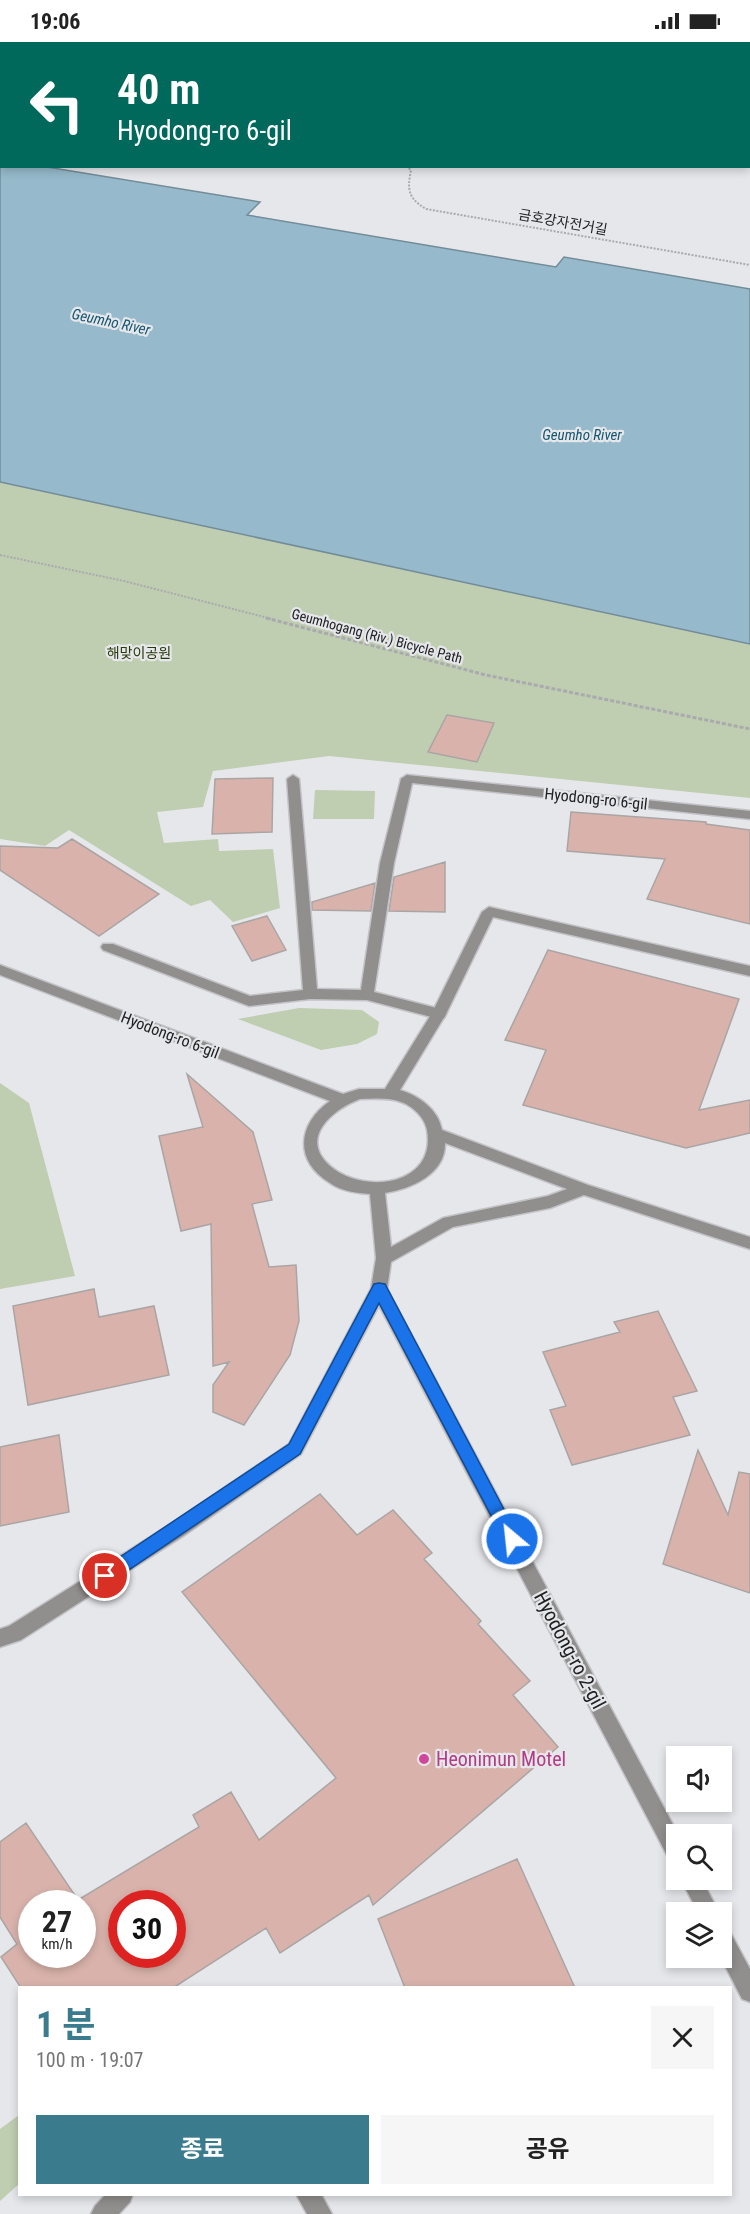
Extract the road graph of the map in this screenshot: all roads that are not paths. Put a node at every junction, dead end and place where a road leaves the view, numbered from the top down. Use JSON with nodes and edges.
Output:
{"nodes":[{"id":1,"x":293,"y":779,"type":"dead end"},
{"id":2,"x":750,"y":816,"type":"edge"},
{"id":3,"x":108,"y":948,"type":"dead end"},
{"id":4,"x":0,"y":970,"type":"edge"},
{"id":5,"x":750,"y":970,"type":"edge"},
{"id":6,"x":310,"y":994,"type":"junction"},
{"id":7,"x":367,"y":995,"type":"junction"},
{"id":8,"x":438,"y":1014,"type":"junction"},
{"id":9,"x":389,"y":1095,"type":"junction"},
{"id":10,"x":341,"y":1100,"type":"junction"},
{"id":11,"x":438,"y":1134,"type":"junction"},
{"id":12,"x":377,"y":1189,"type":"junction"},
{"id":13,"x":583,"y":1189,"type":"junction"},
{"id":14,"x":750,"y":1244,"type":"edge"},
{"id":15,"x":384,"y":1258,"type":"junction"},
{"id":16,"x":379,"y":1289,"type":"junction"},
{"id":17,"x":0,"y":1638,"type":"edge"},
{"id":18,"x":666,"y":1833,"type":"edge"},
{"id":19,"x":732,"y":1956,"type":"edge"},
{"id":20,"x":750,"y":1991,"type":"edge"},
{"id":21,"x":120,"y":2196,"type":"edge"},
{"id":22,"x":308,"y":2196,"type":"edge"},
{"id":23,"x":103,"y":2214,"type":"edge"},
{"id":24,"x":320,"y":2214,"type":"edge"}],
"edges":[{"from":1,"to":6,"type":"street"},
{"from":2,"to":7,"type":"street","name":"Hyodong-ro 6-gil"},
{"from":3,"to":6,"type":"street"},
{"from":4,"to":10,"type":"street","name":"Hyodong-ro 6-gil"},
{"from":5,"to":8,"type":"street"},
{"from":6,"to":7,"type":"street"},
{"from":7,"to":8,"type":"street"},
{"from":8,"to":9,"type":"street"},
{"from":9,"to":10,"type":"street"},
{"from":9,"to":11,"type":"street"},
{"from":10,"to":12,"type":"street"},
{"from":11,"to":12,"type":"street"},
{"from":11,"to":13,"type":"street"},
{"from":12,"to":15,"type":"street"},
{"from":13,"to":14,"type":"street"},
{"from":13,"to":15,"type":"street"},
{"from":15,"to":16,"type":"street"},
{"from":16,"to":17,"type":"street"},
{"from":16,"to":18,"type":"street","name":"Hyodong-ro 2-gil"},
{"from":19,"to":20,"type":"street"},
{"from":21,"to":23,"type":"street"},
{"from":22,"to":24,"type":"street"}]}
